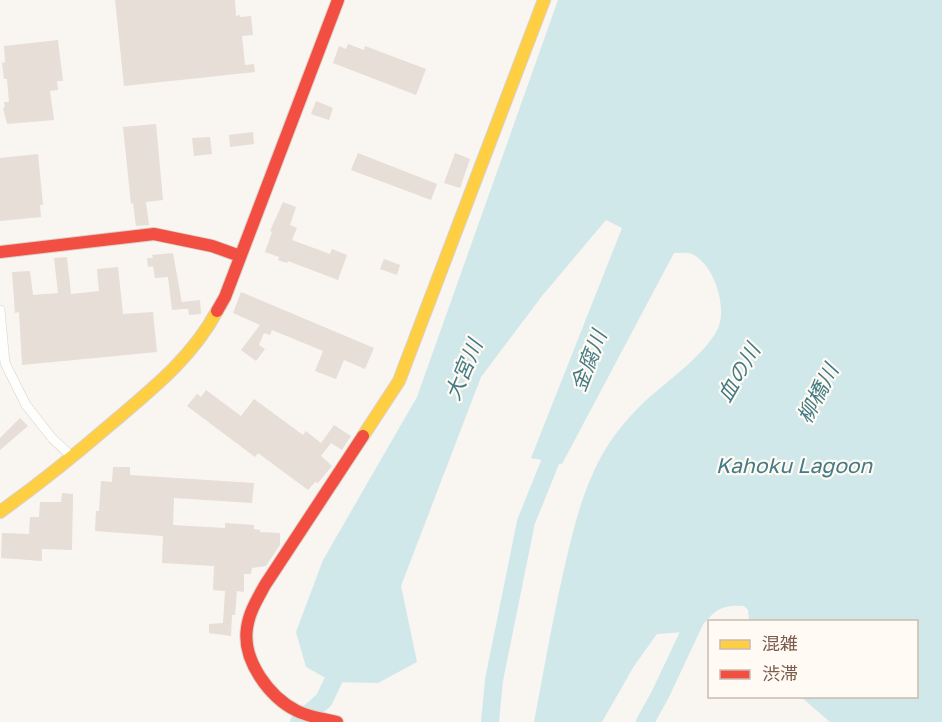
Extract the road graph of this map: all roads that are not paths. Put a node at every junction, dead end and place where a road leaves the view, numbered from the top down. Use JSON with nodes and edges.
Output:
{"nodes":[{"id":1,"x":338,"y":0,"type":"edge"},
{"id":2,"x":544,"y":0,"type":"edge"},
{"id":3,"x":0,"y":252,"type":"edge"},
{"id":4,"x":240,"y":256,"type":"junction"},
{"id":5,"x":0,"y":310,"type":"edge"},
{"id":6,"x":3,"y":363,"type":"edge"},
{"id":7,"x":72,"y":457,"type":"junction"},
{"id":8,"x":0,"y":512,"type":"edge"},
{"id":9,"x":337,"y":722,"type":"edge"}],
"edges":[{"from":1,"to":4,"type":"street"},
{"from":2,"to":9,"type":"street"},
{"from":3,"to":4,"type":"street"},
{"from":4,"to":7,"type":"street"},
{"from":5,"to":6,"type":"street"},
{"from":6,"to":7,"type":"street"},
{"from":7,"to":8,"type":"street"}]}
